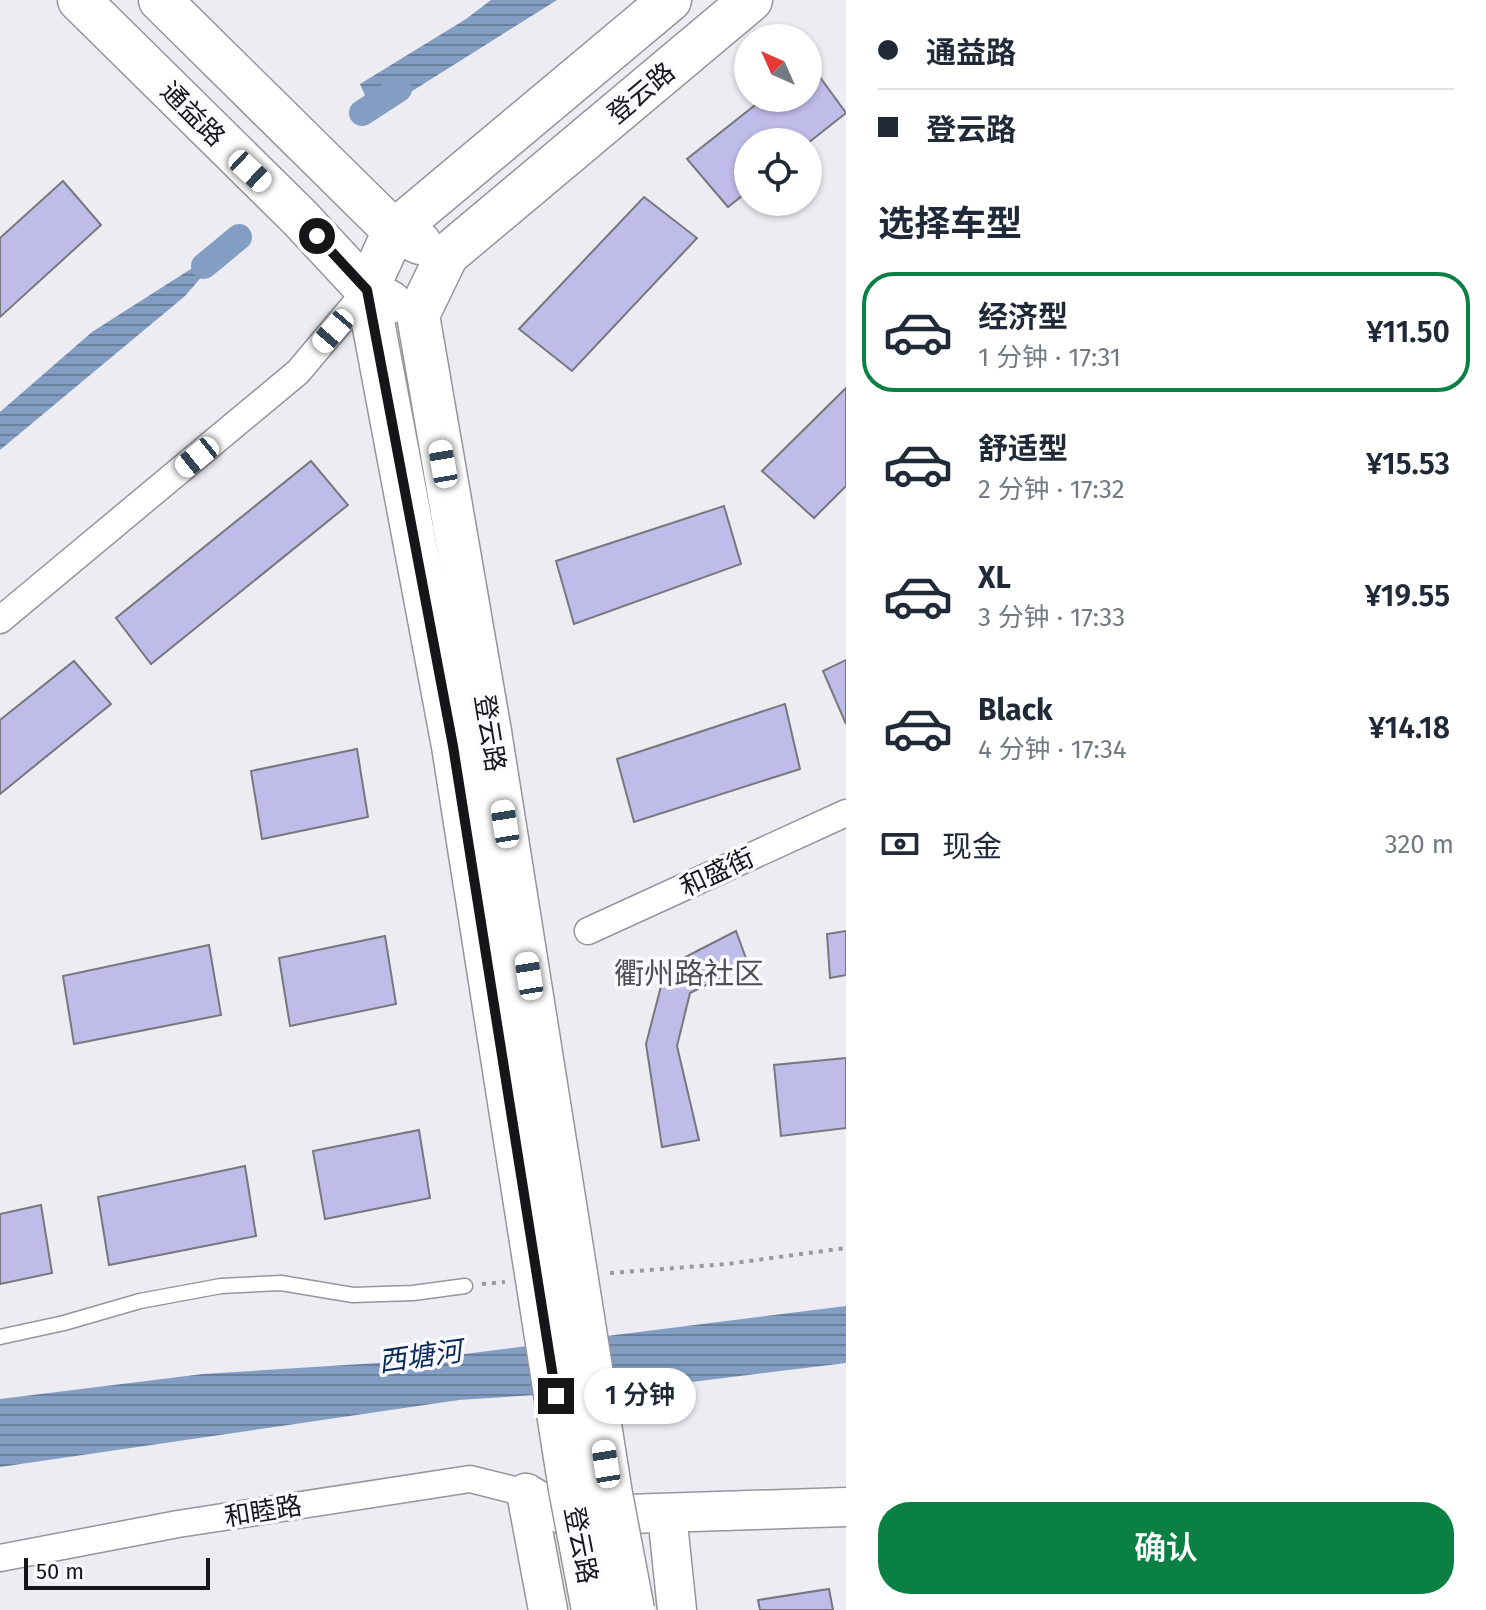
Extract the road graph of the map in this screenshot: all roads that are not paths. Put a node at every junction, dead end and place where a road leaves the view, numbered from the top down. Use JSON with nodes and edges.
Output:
{"nodes":[{"id":1,"x":79,"y":0,"type":"edge"},
{"id":2,"x":160,"y":0,"type":"edge"},
{"id":3,"x":670,"y":0,"type":"edge"},
{"id":4,"x":751,"y":0,"type":"edge"},
{"id":5,"x":394,"y":231,"type":"junction"},
{"id":6,"x":447,"y":255,"type":"junction"},
{"id":7,"x":367,"y":290,"type":"junction"},
{"id":8,"x":418,"y":315,"type":"junction"},
{"id":9,"x":0,"y":620,"type":"edge"},
{"id":10,"x":472,"y":739,"type":"junction"},
{"id":11,"x":846,"y":813,"type":"edge"},
{"id":12,"x":588,"y":931,"type":"dead end"},
{"id":13,"x":465,"y":1286,"type":"road end"},
{"id":14,"x":0,"y":1337,"type":"edge"},
{"id":15,"x":526,"y":1493,"type":"junction"},
{"id":16,"x":846,"y":1507,"type":"edge"},
{"id":17,"x":667,"y":1514,"type":"junction"},
{"id":18,"x":0,"y":1558,"type":"edge"},
{"id":19,"x":548,"y":1610,"type":"edge"},
{"id":20,"x":593,"y":1610,"type":"edge"},
{"id":21,"x":633,"y":1610,"type":"edge"},
{"id":22,"x":677,"y":1610,"type":"edge"}],
"edges":[{"from":1,"to":7,"type":"main road","name":"通益路"},
{"from":2,"to":5,"type":"main road"},
{"from":3,"to":5,"type":"main road","name":"登云路"},
{"from":4,"to":6,"type":"main road","name":"登云路"},
{"from":5,"to":6,"type":"main road"},
{"from":5,"to":7,"type":"main road","name":"登云路"},
{"from":6,"to":8,"type":"main road","name":"登云路"},
{"from":7,"to":8,"type":"main road","name":"通益路"},
{"from":7,"to":9,"type":"street"},
{"from":7,"to":10,"type":"main road","name":"登云路"},
{"from":8,"to":10,"type":"main road","name":"登云路"},
{"from":10,"to":20,"type":"main road","name":"登云路","bridge":true},
{"from":10,"to":21,"type":"main road","name":"登云路","bridge":true},
{"from":11,"to":12,"type":"street","name":"和盛街"},
{"from":13,"to":14,"type":"lane"},
{"from":15,"to":17,"type":"street"},
{"from":15,"to":18,"type":"street","name":"和睦路"},
{"from":15,"to":19,"type":"street"},
{"from":16,"to":17,"type":"street"},
{"from":17,"to":22,"type":"street"}]}
